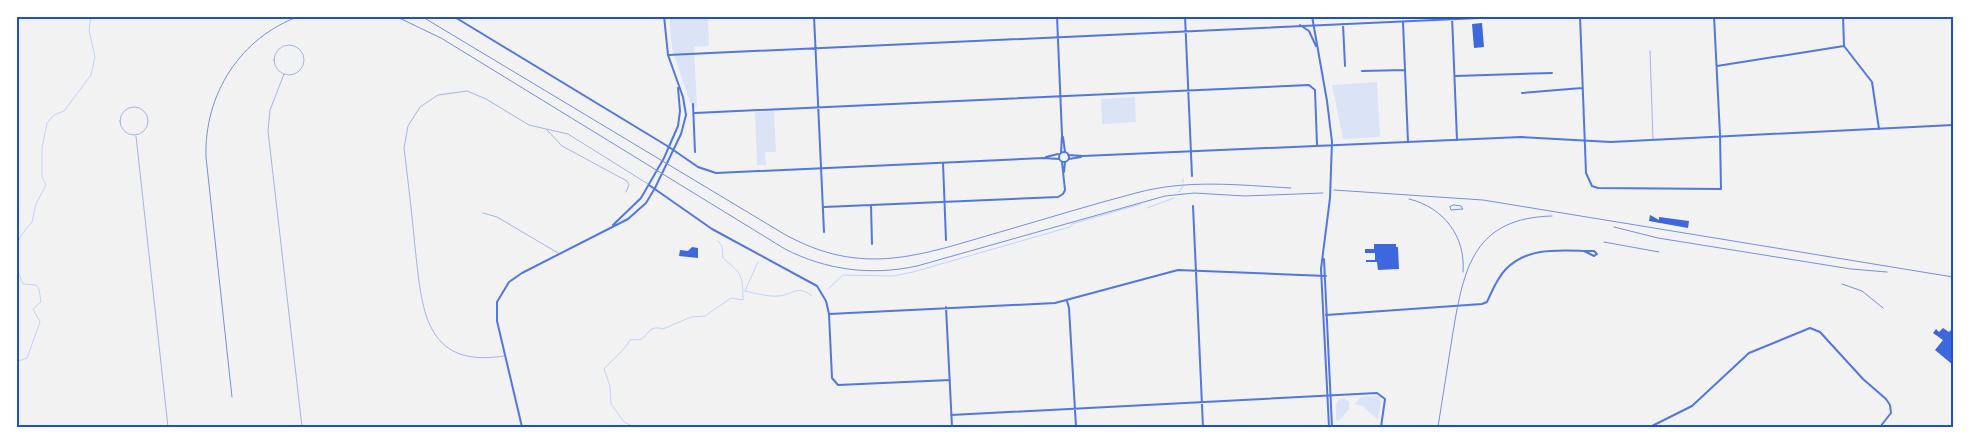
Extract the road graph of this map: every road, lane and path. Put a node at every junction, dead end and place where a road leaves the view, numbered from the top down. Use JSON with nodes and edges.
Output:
{"nodes":[{"id":1,"x":453,"y":16,"type":"edge"},
{"id":2,"x":664,"y":16,"type":"edge"},
{"id":3,"x":814,"y":16,"type":"edge"},
{"id":4,"x":1057,"y":16,"type":"edge"},
{"id":5,"x":1185,"y":16,"type":"edge"},
{"id":6,"x":1312,"y":16,"type":"edge"},
{"id":7,"x":1501,"y":16,"type":"edge"},
{"id":8,"x":1523,"y":16,"type":"edge"},
{"id":9,"x":1580,"y":16,"type":"edge"},
{"id":10,"x":1714,"y":16,"type":"edge"},
{"id":11,"x":1843,"y":16,"type":"edge"},
{"id":12,"x":1452,"y":18,"type":"edge"},
{"id":13,"x":1403,"y":22,"type":"junction"},
{"id":14,"x":1343,"y":24,"type":"junction"},
{"id":15,"x":1300,"y":25,"type":"junction"},
{"id":16,"x":1313,"y":25,"type":"junction"},
{"id":17,"x":1185,"y":31,"type":"junction"},
{"id":18,"x":1058,"y":37,"type":"junction"},
{"id":19,"x":1844,"y":46,"type":"junction"},
{"id":20,"x":816,"y":48,"type":"junction"},
{"id":21,"x":1317,"y":48,"type":"junction"},
{"id":22,"x":1650,"y":51,"type":"dead end"},
{"id":23,"x":668,"y":55,"type":"junction"},
{"id":24,"x":1345,"y":66,"type":"dead end"},
{"id":25,"x":1717,"y":66,"type":"junction"},
{"id":26,"x":1405,"y":70,"type":"junction"},
{"id":27,"x":1362,"y":71,"type":"dead end"},
{"id":28,"x":1552,"y":72,"type":"dead end"},
{"id":29,"x":284,"y":74,"type":"junction"},
{"id":30,"x":1454,"y":76,"type":"junction"},
{"id":31,"x":678,"y":86,"type":"junction"},
{"id":32,"x":1583,"y":88,"type":"junction"},
{"id":33,"x":1187,"y":91,"type":"junction"},
{"id":34,"x":1522,"y":93,"type":"dead end"},
{"id":35,"x":1061,"y":97,"type":"junction"},
{"id":36,"x":693,"y":104,"type":"dead end"},
{"id":37,"x":818,"y":108,"type":"junction"},
{"id":38,"x":695,"y":113,"type":"junction"},
{"id":39,"x":1953,"y":125,"type":"edge"},
{"id":40,"x":546,"y":128,"type":"junction"},
{"id":41,"x":1879,"y":129,"type":"junction"},
{"id":42,"x":1062,"y":135,"type":"junction"},
{"id":43,"x":1720,"y":135,"type":"junction"},
{"id":44,"x":136,"y":136,"type":"junction"},
{"id":45,"x":1457,"y":140,"type":"junction"},
{"id":46,"x":1654,"y":140,"type":"junction"},
{"id":47,"x":1585,"y":141,"type":"junction"},
{"id":48,"x":1408,"y":142,"type":"junction"},
{"id":49,"x":1317,"y":146,"type":"junction"},
{"id":50,"x":669,"y":147,"type":"junction"},
{"id":51,"x":674,"y":151,"type":"junction"},
{"id":52,"x":695,"y":152,"type":"dead end"},
{"id":53,"x":1065,"y":152,"type":"junction"},
{"id":54,"x":1190,"y":152,"type":"junction"},
{"id":55,"x":1060,"y":153,"type":"junction"},
{"id":56,"x":1068,"y":155,"type":"junction"},
{"id":57,"x":1083,"y":156,"type":"junction"},
{"id":58,"x":1043,"y":158,"type":"junction"},
{"id":59,"x":1069,"y":159,"type":"junction"},
{"id":60,"x":1059,"y":160,"type":"junction"},
{"id":61,"x":943,"y":162,"type":"junction"},
{"id":62,"x":1062,"y":162,"type":"junction"},
{"id":63,"x":1065,"y":162,"type":"junction"},
{"id":64,"x":821,"y":167,"type":"junction"},
{"id":65,"x":1064,"y":174,"type":"junction"},
{"id":66,"x":1192,"y":176,"type":"dead end"},
{"id":67,"x":649,"y":185,"type":"junction"},
{"id":68,"x":655,"y":188,"type":"junction"},
{"id":69,"x":626,"y":192,"type":"dead end"},
{"id":70,"x":945,"y":202,"type":"junction"},
{"id":71,"x":871,"y":206,"type":"junction"},
{"id":72,"x":1193,"y":206,"type":"dead end"},
{"id":73,"x":824,"y":207,"type":"junction"},
{"id":74,"x":482,"y":213,"type":"dead end"},
{"id":75,"x":610,"y":227,"type":"junction"},
{"id":76,"x":824,"y":232,"type":"dead end"},
{"id":77,"x":946,"y":240,"type":"dead end"},
{"id":78,"x":872,"y":244,"type":"dead end"},
{"id":79,"x":1584,"y":251,"type":"dead end"},
{"id":80,"x":1323,"y":252,"type":"junction"},
{"id":81,"x":560,"y":254,"type":"junction"},
{"id":82,"x":1195,"y":270,"type":"junction"},
{"id":83,"x":1321,"y":276,"type":"junction"},
{"id":84,"x":1326,"y":276,"type":"junction"},
{"id":85,"x":1067,"y":301,"type":"junction"},
{"id":86,"x":946,"y":307,"type":"junction"},
{"id":87,"x":829,"y":314,"type":"junction"},
{"id":88,"x":1328,"y":315,"type":"junction"},
{"id":89,"x":1324,"y":316,"type":"junction"},
{"id":90,"x":506,"y":356,"type":"junction"},
{"id":91,"x":950,"y":380,"type":"junction"},
{"id":92,"x":1327,"y":397,"type":"junction"},
{"id":93,"x":1331,"y":397,"type":"junction"},
{"id":94,"x":1202,"y":403,"type":"junction"},
{"id":95,"x":1075,"y":408,"type":"junction"},
{"id":96,"x":951,"y":415,"type":"junction"},
{"id":97,"x":168,"y":427,"type":"edge"},
{"id":98,"x":302,"y":427,"type":"edge"},
{"id":99,"x":522,"y":427,"type":"edge"},
{"id":100,"x":952,"y":427,"type":"edge"},
{"id":101,"x":1076,"y":427,"type":"edge"},
{"id":102,"x":1203,"y":427,"type":"edge"},
{"id":103,"x":1330,"y":427,"type":"edge"},
{"id":104,"x":1381,"y":427,"type":"edge"},
{"id":105,"x":1650,"y":427,"type":"edge"},
{"id":106,"x":1880,"y":427,"type":"edge"}],
"edges":[{"from":1,"to":50,"type":"street"},
{"from":2,"to":23,"type":"street"},
{"from":3,"to":20,"type":"street"},
{"from":4,"to":18,"type":"street"},
{"from":5,"to":17,"type":"street"},
{"from":6,"to":16,"type":"street"},
{"from":7,"to":8,"type":"street"},
{"from":7,"to":12,"type":"street"},
{"from":9,"to":32,"type":"street"},
{"from":10,"to":25,"type":"street"},
{"from":11,"to":19,"type":"street"},
{"from":12,"to":13,"type":"street"},
{"from":12,"to":30,"type":"street"},
{"from":13,"to":14,"type":"street"},
{"from":13,"to":26,"type":"street"},
{"from":14,"to":16,"type":"street"},
{"from":14,"to":24,"type":"street"},
{"from":15,"to":16,"type":"street"},
{"from":15,"to":17,"type":"street"},
{"from":15,"to":21,"type":"street"},
{"from":16,"to":21,"type":"street"},
{"from":17,"to":18,"type":"street"},
{"from":17,"to":33,"type":"street"},
{"from":18,"to":20,"type":"street"},
{"from":18,"to":35,"type":"street"},
{"from":19,"to":25,"type":"street"},
{"from":19,"to":41,"type":"street"},
{"from":20,"to":23,"type":"street"},
{"from":20,"to":37,"type":"street"},
{"from":21,"to":80,"type":"street"},
{"from":22,"to":46,"type":"lane"},
{"from":23,"to":31,"type":"street"},
{"from":25,"to":43,"type":"street"},
{"from":26,"to":27,"type":"street"},
{"from":26,"to":48,"type":"street"},
{"from":28,"to":30,"type":"street"},
{"from":29,"to":29,"type":"lane"},
{"from":29,"to":98,"type":"lane"},
{"from":30,"to":45,"type":"street"},
{"from":31,"to":50,"type":"street"},
{"from":31,"to":51,"type":"street"},
{"from":32,"to":34,"type":"street"},
{"from":32,"to":47,"type":"street"},
{"from":33,"to":35,"type":"street"},
{"from":33,"to":49,"type":"street"},
{"from":33,"to":54,"type":"street"},
{"from":35,"to":37,"type":"street"},
{"from":35,"to":42,"type":"street"},
{"from":36,"to":38,"type":"street"},
{"from":37,"to":38,"type":"street"},
{"from":37,"to":64,"type":"street"},
{"from":38,"to":52,"type":"street"},
{"from":39,"to":41,"type":"street"},
{"from":40,"to":67,"type":"lane"},
{"from":40,"to":69,"type":"lane"},
{"from":40,"to":90,"type":"lane"},
{"from":41,"to":43,"type":"street"},
{"from":42,"to":53,"type":"street"},
{"from":42,"to":55,"type":"street"},
{"from":43,"to":46,"type":"street"},
{"from":43,"to":47,"type":"street"},
{"from":44,"to":44,"type":"lane"},
{"from":44,"to":97,"type":"lane"},
{"from":45,"to":47,"type":"street"},
{"from":45,"to":48,"type":"street"},
{"from":46,"to":47,"type":"street"},
{"from":48,"to":49,"type":"street"},
{"from":49,"to":54,"type":"street"},
{"from":50,"to":51,"type":"street"},
{"from":50,"to":67,"type":"street"},
{"from":51,"to":64,"type":"street"},
{"from":51,"to":68,"type":"street"},
{"from":53,"to":55,"type":"street"},
{"from":53,"to":56,"type":"street"},
{"from":54,"to":57,"type":"street"},
{"from":54,"to":66,"type":"street"},
{"from":55,"to":58,"type":"street"},
{"from":55,"to":60,"type":"street"},
{"from":56,"to":57,"type":"street"},
{"from":56,"to":59,"type":"street"},
{"from":57,"to":59,"type":"street"},
{"from":58,"to":60,"type":"street"},
{"from":58,"to":61,"type":"street"},
{"from":59,"to":63,"type":"street"},
{"from":60,"to":62,"type":"street"},
{"from":61,"to":64,"type":"street"},
{"from":61,"to":70,"type":"street"},
{"from":62,"to":63,"type":"street"},
{"from":62,"to":65,"type":"street"},
{"from":63,"to":65,"type":"street"},
{"from":64,"to":73,"type":"street"},
{"from":65,"to":70,"type":"street"},
{"from":67,"to":68,"type":"street"},
{"from":67,"to":75,"type":"street"},
{"from":68,"to":75,"type":"street"},
{"from":68,"to":87,"type":"street"},
{"from":70,"to":71,"type":"street"},
{"from":70,"to":77,"type":"street"},
{"from":71,"to":73,"type":"street"},
{"from":71,"to":78,"type":"street"},
{"from":72,"to":82,"type":"street"},
{"from":73,"to":76,"type":"street"},
{"from":74,"to":81,"type":"lane"},
{"from":75,"to":81,"type":"street"},
{"from":79,"to":88,"type":"street"},
{"from":80,"to":83,"type":"street"},
{"from":80,"to":84,"type":"street"},
{"from":81,"to":90,"type":"street"},
{"from":82,"to":83,"type":"street"},
{"from":82,"to":85,"type":"street"},
{"from":82,"to":94,"type":"street"},
{"from":83,"to":84,"type":"street"},
{"from":83,"to":89,"type":"street"},
{"from":84,"to":88,"type":"street"},
{"from":85,"to":86,"type":"street"},
{"from":85,"to":95,"type":"street"},
{"from":86,"to":87,"type":"street"},
{"from":86,"to":91,"type":"street"},
{"from":87,"to":91,"type":"street"},
{"from":88,"to":89,"type":"street"},
{"from":88,"to":93,"type":"street"},
{"from":89,"to":92,"type":"street"},
{"from":90,"to":99,"type":"street"},
{"from":91,"to":96,"type":"street"},
{"from":92,"to":93,"type":"street"},
{"from":92,"to":94,"type":"street"},
{"from":92,"to":103,"type":"street"},
{"from":93,"to":103,"type":"street"},
{"from":93,"to":104,"type":"street"},
{"from":94,"to":95,"type":"street"},
{"from":94,"to":102,"type":"street"},
{"from":95,"to":96,"type":"street"},
{"from":95,"to":101,"type":"street"},
{"from":96,"to":100,"type":"street"},
{"from":105,"to":106,"type":"street"}]}
